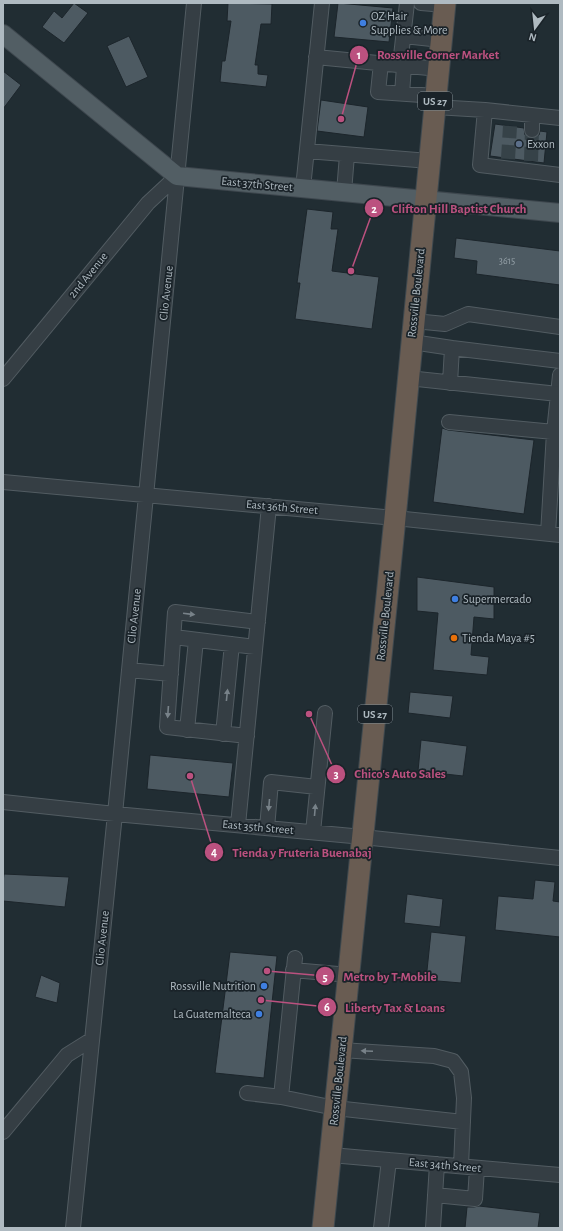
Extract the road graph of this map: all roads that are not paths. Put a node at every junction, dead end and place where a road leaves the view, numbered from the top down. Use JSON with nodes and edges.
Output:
{"nodes":[{"id":1,"x":194,"y":3,"type":"edge"},
{"id":2,"x":322,"y":3,"type":"edge"},
{"id":3,"x":407,"y":3,"type":"edge"},
{"id":4,"x":420,"y":3,"type":"edge"},
{"id":5,"x":445,"y":4,"type":"edge"},
{"id":6,"x":3,"y":34,"type":"edge"},
{"id":7,"x":404,"y":36,"type":"junction"},
{"id":8,"x":441,"y":40,"type":"junction"},
{"id":9,"x":316,"y":57,"type":"junction"},
{"id":10,"x":380,"y":63,"type":"junction"},
{"id":11,"x":402,"y":65,"type":"junction"},
{"id":12,"x":439,"y":69,"type":"junction"},
{"id":13,"x":402,"y":94,"type":"junction"},
{"id":14,"x":435,"y":102,"type":"junction"},
{"id":15,"x":486,"y":110,"type":"junction"},
{"id":16,"x":560,"y":118,"type":"edge"},
{"id":17,"x":307,"y":151,"type":"junction"},
{"id":18,"x":347,"y":155,"type":"junction"},
{"id":19,"x":429,"y":161,"type":"junction"},
{"id":20,"x":560,"y":174,"type":"edge"},
{"id":21,"x":177,"y":176,"type":"junction"},
{"id":22,"x":303,"y":188,"type":"junction"},
{"id":23,"x":344,"y":192,"type":"junction"},
{"id":24,"x":426,"y":199,"type":"junction"},
{"id":25,"x":560,"y":204,"type":"edge"},
{"id":26,"x":560,"y":213,"type":"edge"},
{"id":27,"x":414,"y":321,"type":"junction"},
{"id":28,"x":560,"y":327,"type":"edge"},
{"id":29,"x":412,"y":342,"type":"junction"},
{"id":30,"x":452,"y":348,"type":"junction"},
{"id":31,"x":560,"y":361,"type":"edge"},
{"id":32,"x":560,"y":375,"type":"edge"},
{"id":33,"x":408,"y":378,"type":"junction"},
{"id":34,"x":3,"y":379,"type":"edge"},
{"id":35,"x":450,"y":383,"type":"junction"},
{"id":36,"x":559,"y":394,"type":"edge"},
{"id":37,"x":449,"y":422,"type":"dead end"},
{"id":38,"x":554,"y":432,"type":"junction"},
{"id":39,"x":3,"y":482,"type":"edge"},
{"id":40,"x":146,"y":495,"type":"junction"},
{"id":41,"x":270,"y":506,"type":"junction"},
{"id":42,"x":395,"y":518,"type":"junction"},
{"id":43,"x":554,"y":535,"type":"edge"},
{"id":44,"x":258,"y":622,"type":"junction"},
{"id":45,"x":174,"y":637,"type":"junction"},
{"id":46,"x":196,"y":640,"type":"junction"},
{"id":47,"x":232,"y":644,"type":"junction"},
{"id":48,"x":256,"y":647,"type":"junction"},
{"id":49,"x":129,"y":670,"type":"junction"},
{"id":50,"x":171,"y":674,"type":"junction"},
{"id":51,"x":325,"y":713,"type":"dead end"},
{"id":52,"x":188,"y":730,"type":"junction"},
{"id":53,"x":222,"y":734,"type":"junction"},
{"id":54,"x":247,"y":736,"type":"junction"},
{"id":55,"x":317,"y":787,"type":"junction"},
{"id":56,"x":3,"y":802,"type":"edge"},
{"id":57,"x":115,"y":814,"type":"junction"},
{"id":58,"x":238,"y":825,"type":"junction"},
{"id":59,"x":267,"y":828,"type":"junction"},
{"id":60,"x":313,"y":832,"type":"junction"},
{"id":61,"x":363,"y":837,"type":"junction"},
{"id":62,"x":560,"y":858,"type":"edge"},
{"id":63,"x":349,"y":975,"type":"junction"},
{"id":64,"x":91,"y":1040,"type":"junction"},
{"id":65,"x":341,"y":1050,"type":"junction"},
{"id":66,"x":247,"y":1093,"type":"dead end"},
{"id":67,"x":281,"y":1097,"type":"junction"},
{"id":68,"x":335,"y":1108,"type":"junction"},
{"id":69,"x":462,"y":1122,"type":"junction"},
{"id":70,"x":3,"y":1132,"type":"edge"},
{"id":71,"x":331,"y":1155,"type":"junction"},
{"id":72,"x":389,"y":1160,"type":"junction"},
{"id":73,"x":437,"y":1164,"type":"junction"},
{"id":74,"x":461,"y":1166,"type":"junction"},
{"id":75,"x":477,"y":1168,"type":"junction"},
{"id":76,"x":560,"y":1175,"type":"edge"},
{"id":77,"x":435,"y":1195,"type":"junction"},
{"id":78,"x":72,"y":1228,"type":"edge"},
{"id":79,"x":323,"y":1228,"type":"edge"},
{"id":80,"x":382,"y":1228,"type":"edge"},
{"id":81,"x":433,"y":1228,"type":"edge"}],
"edges":[{"from":1,"to":21,"type":"street","name":"Clio Avenue"},
{"from":2,"to":9,"type":"street"},
{"from":3,"to":7,"type":"street"},
{"from":4,"to":5,"type":"street"},
{"from":5,"to":8,"type":"highway","name":"Rossville Boulevard","number":"US 27"},
{"from":6,"to":21,"type":"main road"},
{"from":7,"to":8,"type":"street"},
{"from":7,"to":11,"type":"street"},
{"from":8,"to":12,"type":"highway","name":"Rossville Boulevard","number":"US 27"},
{"from":9,"to":10,"type":"street"},
{"from":9,"to":17,"type":"street"},
{"from":10,"to":11,"type":"street"},
{"from":10,"to":13,"type":"street"},
{"from":11,"to":12,"type":"street"},
{"from":11,"to":13,"type":"street"},
{"from":12,"to":14,"type":"highway","name":"Rossville Boulevard","number":"US 27"},
{"from":13,"to":14,"type":"street"},
{"from":14,"to":15,"type":"street"},
{"from":14,"to":19,"type":"highway","name":"Rossville Boulevard","number":"US 27"},
{"from":15,"to":16,"type":"street"},
{"from":15,"to":20,"type":"street"},
{"from":17,"to":18,"type":"street"},
{"from":17,"to":22,"type":"street"},
{"from":18,"to":19,"type":"street"},
{"from":18,"to":23,"type":"street"},
{"from":19,"to":24,"type":"highway","name":"Rossville Boulevard","number":"US 27"},
{"from":21,"to":22,"type":"main road","name":"East 37th Street"},
{"from":21,"to":34,"type":"street","name":"2nd Avenue"},
{"from":21,"to":40,"type":"street","name":"Clio Avenue"},
{"from":22,"to":23,"type":"main road","name":"East 37th Street"},
{"from":23,"to":24,"type":"main road","name":"East 37th Street"},
{"from":24,"to":26,"type":"main road","name":"East 37th Street"},
{"from":24,"to":27,"type":"highway","name":"Rossville Boulevard","number":"US 27"},
{"from":25,"to":26,"type":"street"},
{"from":27,"to":28,"type":"street"},
{"from":27,"to":29,"type":"highway","name":"Rossville Boulevard","number":"US 27"},
{"from":29,"to":30,"type":"street"},
{"from":29,"to":33,"type":"highway","name":"Rossville Boulevard","number":"US 27"},
{"from":30,"to":31,"type":"street"},
{"from":30,"to":35,"type":"street"},
{"from":32,"to":36,"type":"street"},
{"from":33,"to":35,"type":"street"},
{"from":33,"to":42,"type":"highway","name":"Rossville Boulevard","number":"US 27"},
{"from":35,"to":36,"type":"street"},
{"from":36,"to":38,"type":"street"},
{"from":37,"to":38,"type":"street"},
{"from":38,"to":43,"type":"street"},
{"from":39,"to":40,"type":"street","name":"East 36th Street"},
{"from":40,"to":41,"type":"street","name":"East 36th Street"},
{"from":40,"to":49,"type":"street","name":"Clio Avenue"},
{"from":41,"to":42,"type":"street","name":"East 36th Street"},
{"from":41,"to":44,"type":"street"},
{"from":42,"to":43,"type":"street","name":"East 36th Street"},
{"from":42,"to":61,"type":"highway","name":"Rossville Boulevard","number":"US 27"},
{"from":45,"to":44,"type":"street","one_way":true},
{"from":44,"to":48,"type":"street"},
{"from":45,"to":46,"type":"street"},
{"from":45,"to":50,"type":"street"},
{"from":46,"to":47,"type":"street"},
{"from":46,"to":52,"type":"street"},
{"from":47,"to":48,"type":"street"},
{"from":53,"to":47,"type":"street","one_way":true},
{"from":48,"to":54,"type":"street"},
{"from":49,"to":50,"type":"street"},
{"from":49,"to":57,"type":"street","name":"Clio Avenue"},
{"from":50,"to":52,"type":"street","one_way":true},
{"from":51,"to":55,"type":"street"},
{"from":52,"to":53,"type":"street"},
{"from":53,"to":54,"type":"street"},
{"from":54,"to":58,"type":"street"},
{"from":55,"to":59,"type":"street","one_way":true},
{"from":60,"to":55,"type":"street","one_way":true},
{"from":56,"to":57,"type":"street","name":"East 35th Street"},
{"from":57,"to":58,"type":"street","name":"East 35th Street"},
{"from":57,"to":64,"type":"street","name":"Clio Avenue"},
{"from":58,"to":59,"type":"street","name":"East 35th Street"},
{"from":59,"to":60,"type":"street","name":"East 35th Street"},
{"from":60,"to":61,"type":"street","name":"East 35th Street"},
{"from":61,"to":62,"type":"street","name":"East 35th Street"},
{"from":61,"to":63,"type":"highway","name":"Rossville Boulevard","number":"US 27"},
{"from":63,"to":65,"type":"highway","name":"Rossville Boulevard","number":"US 27"},
{"from":63,"to":67,"type":"street"},
{"from":64,"to":70,"type":"street"},
{"from":64,"to":78,"type":"street","name":"Clio Avenue"},
{"from":65,"to":68,"type":"highway","name":"Rossville Boulevard","number":"US 27"},
{"from":69,"to":65,"type":"street","one_way":true},
{"from":66,"to":67,"type":"street"},
{"from":67,"to":68,"type":"street"},
{"from":68,"to":69,"type":"street"},
{"from":68,"to":71,"type":"highway","name":"Rossville Boulevard","number":"US 27"},
{"from":69,"to":74,"type":"street"},
{"from":71,"to":72,"type":"street","name":"East 34th Street"},
{"from":71,"to":79,"type":"highway","name":"Rossville Boulevard","number":"US 27"},
{"from":72,"to":73,"type":"street","name":"East 34th Street"},
{"from":72,"to":80,"type":"street"},
{"from":73,"to":74,"type":"street","name":"East 34th Street"},
{"from":73,"to":77,"type":"street"},
{"from":74,"to":75,"type":"street","name":"East 34th Street"},
{"from":75,"to":76,"type":"street","name":"East 34th Street"},
{"from":75,"to":77,"type":"street"},
{"from":77,"to":81,"type":"street"}]}
